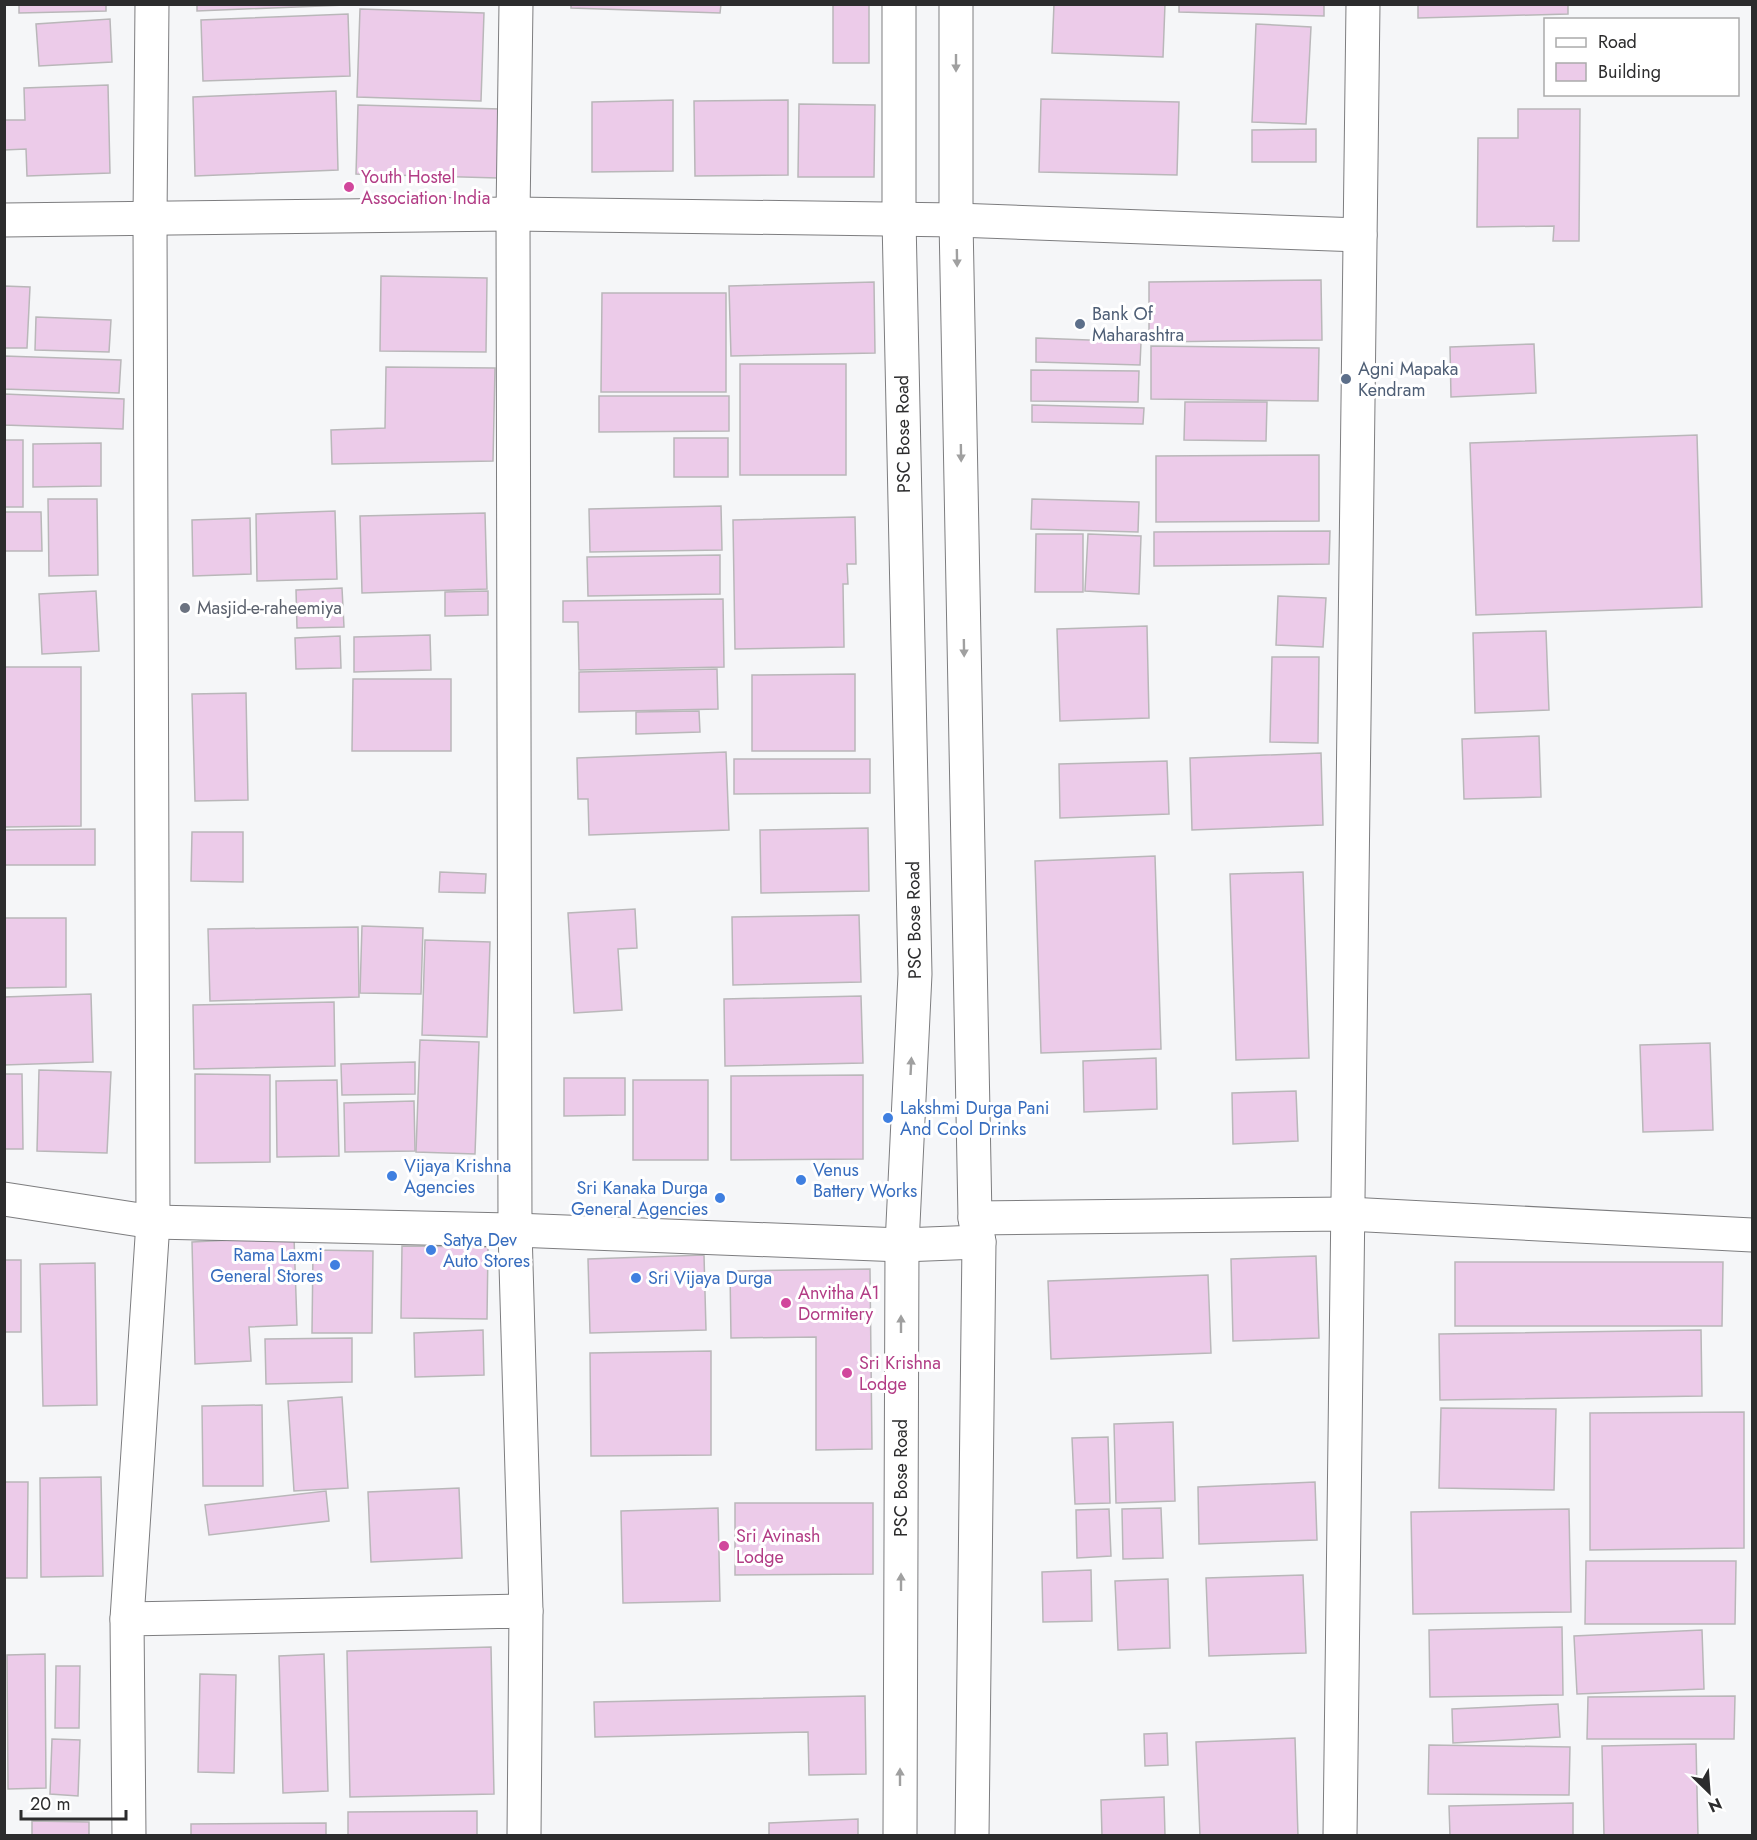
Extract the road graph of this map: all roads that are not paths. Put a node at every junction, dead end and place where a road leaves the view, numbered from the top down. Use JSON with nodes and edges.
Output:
{"nodes":[{"id":1,"x":152,"y":4,"type":"edge"},
{"id":2,"x":516,"y":4,"type":"edge"},
{"id":3,"x":899,"y":4,"type":"edge"},
{"id":4,"x":956,"y":4,"type":"edge"},
{"id":5,"x":1364,"y":4,"type":"edge"},
{"id":6,"x":513,"y":214,"type":"junction"},
{"id":7,"x":150,"y":218,"type":"junction"},
{"id":8,"x":898,"y":219,"type":"junction"},
{"id":9,"x":4,"y":220,"type":"edge"},
{"id":10,"x":956,"y":220,"type":"junction"},
{"id":11,"x":1360,"y":235,"type":"junction"},
{"id":12,"x":4,"y":1199,"type":"edge"},
{"id":13,"x":1348,"y":1214,"type":"junction"},
{"id":14,"x":153,"y":1222,"type":"junction"},
{"id":15,"x":515,"y":1230,"type":"junction"},
{"id":16,"x":977,"y":1230,"type":"junction"},
{"id":17,"x":1752,"y":1235,"type":"edge"},
{"id":18,"x":902,"y":1245,"type":"junction"},
{"id":19,"x":526,"y":1611,"type":"junction"},
{"id":20,"x":127,"y":1619,"type":"junction"},
{"id":21,"x":129,"y":1836,"type":"edge"},
{"id":22,"x":524,"y":1836,"type":"edge"},
{"id":23,"x":900,"y":1836,"type":"edge"},
{"id":24,"x":972,"y":1836,"type":"edge"},
{"id":25,"x":1340,"y":1836,"type":"edge"}],
"edges":[{"from":1,"to":7,"type":"street"},
{"from":2,"to":6,"type":"street"},
{"from":3,"to":8,"type":"street","name":"PSC Bose Road"},
{"from":4,"to":10,"type":"street","one_way":true},
{"from":5,"to":11,"type":"street"},
{"from":6,"to":7,"type":"street"},
{"from":6,"to":8,"type":"street"},
{"from":6,"to":15,"type":"street"},
{"from":7,"to":9,"type":"street"},
{"from":7,"to":14,"type":"street"},
{"from":8,"to":10,"type":"street"},
{"from":18,"to":8,"type":"street","name":"PSC Bose Road","one_way":true},
{"from":10,"to":11,"type":"street"},
{"from":10,"to":16,"type":"street","one_way":true},
{"from":11,"to":13,"type":"street"},
{"from":12,"to":14,"type":"street"},
{"from":13,"to":16,"type":"street"},
{"from":13,"to":17,"type":"street"},
{"from":13,"to":25,"type":"street"},
{"from":14,"to":15,"type":"street"},
{"from":14,"to":20,"type":"street"},
{"from":15,"to":18,"type":"street"},
{"from":15,"to":19,"type":"street"},
{"from":16,"to":18,"type":"street"},
{"from":16,"to":24,"type":"street"},
{"from":23,"to":18,"type":"street","name":"PSC Bose Road","one_way":true},
{"from":19,"to":20,"type":"street"},
{"from":19,"to":22,"type":"street"},
{"from":20,"to":21,"type":"street"}]}
